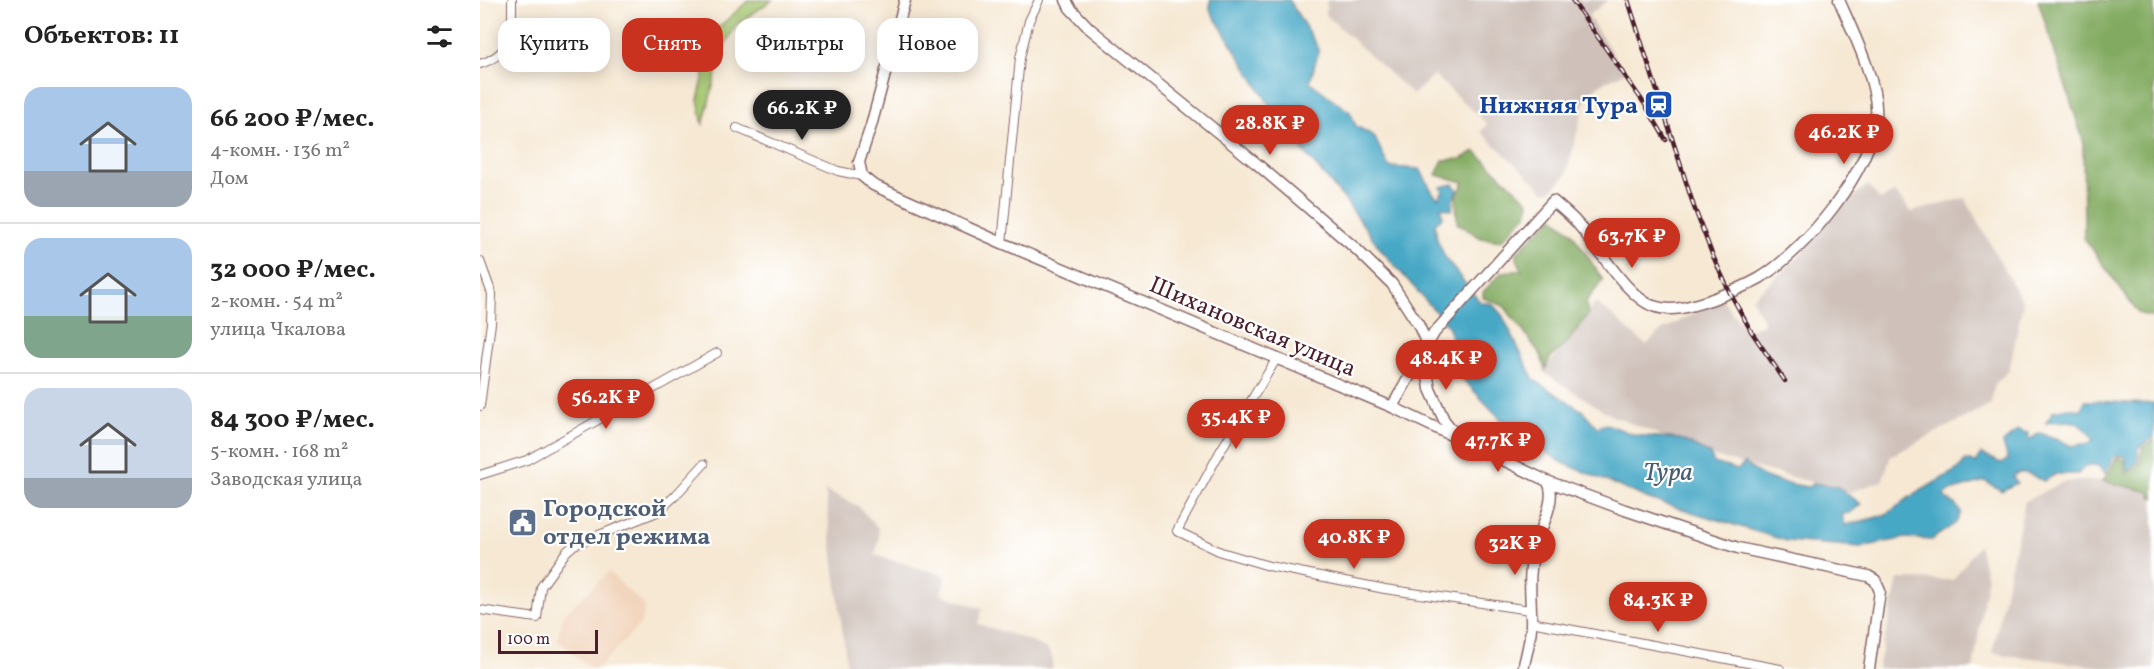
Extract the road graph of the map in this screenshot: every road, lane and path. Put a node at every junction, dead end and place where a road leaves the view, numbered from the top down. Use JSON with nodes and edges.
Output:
{"nodes":[{"id":1,"x":512,"y":0,"type":"edge"},
{"id":2,"x":905,"y":0,"type":"edge"},
{"id":3,"x":1039,"y":0,"type":"edge"},
{"id":4,"x":1066,"y":0,"type":"edge"},
{"id":5,"x":1839,"y":0,"type":"edge"},
{"id":6,"x":480,"y":64,"type":"edge"},
{"id":7,"x":737,"y":128,"type":"dead end"},
{"id":8,"x":862,"y":176,"type":"junction"},
{"id":9,"x":1002,"y":243,"type":"junction"},
{"id":10,"x":481,"y":266,"type":"edge"},
{"id":11,"x":1427,"y":344,"type":"junction"},
{"id":12,"x":717,"y":353,"type":"dead end"},
{"id":13,"x":1277,"y":358,"type":"junction"},
{"id":14,"x":480,"y":406,"type":"edge"},
{"id":15,"x":1392,"y":407,"type":"junction"},
{"id":16,"x":1460,"y":440,"type":"junction"},
{"id":17,"x":704,"y":464,"type":"dead end"},
{"id":18,"x":480,"y":475,"type":"edge"},
{"id":19,"x":1547,"y":481,"type":"junction"},
{"id":20,"x":480,"y":610,"type":"edge"},
{"id":21,"x":1530,"y":610,"type":"junction"},
{"id":22,"x":1531,"y":622,"type":"junction"},
{"id":23,"x":1523,"y":669,"type":"edge"},
{"id":24,"x":1780,"y":669,"type":"edge"},
{"id":25,"x":1869,"y":669,"type":"edge"}],
"edges":[{"from":1,"to":6,"type":"street"},
{"from":2,"to":8,"type":"main road"},
{"from":3,"to":9,"type":"street"},
{"from":4,"to":11,"type":"main road"},
{"from":5,"to":11,"type":"main road"},
{"from":7,"to":8,"type":"street"},
{"from":8,"to":9,"type":"main road","name":"Шихановская улица"},
{"from":9,"to":13,"type":"main road","name":"Шихановская улица"},
{"from":10,"to":14,"type":"street"},
{"from":11,"to":15,"type":"main road"},
{"from":11,"to":16,"type":"main road"},
{"from":12,"to":18,"type":"street"},
{"from":13,"to":15,"type":"main road","name":"Шихановская улица"},
{"from":13,"to":21,"type":"street"},
{"from":15,"to":16,"type":"main road","name":"Шихановская улица"},
{"from":16,"to":19,"type":"main road","name":"Шихановская улица"},
{"from":17,"to":20,"type":"street"},
{"from":19,"to":21,"type":"main road"},
{"from":19,"to":25,"type":"main road","name":"Шихановская улица"},
{"from":21,"to":22,"type":"main road"},
{"from":22,"to":23,"type":"main road"},
{"from":22,"to":24,"type":"street"}]}
